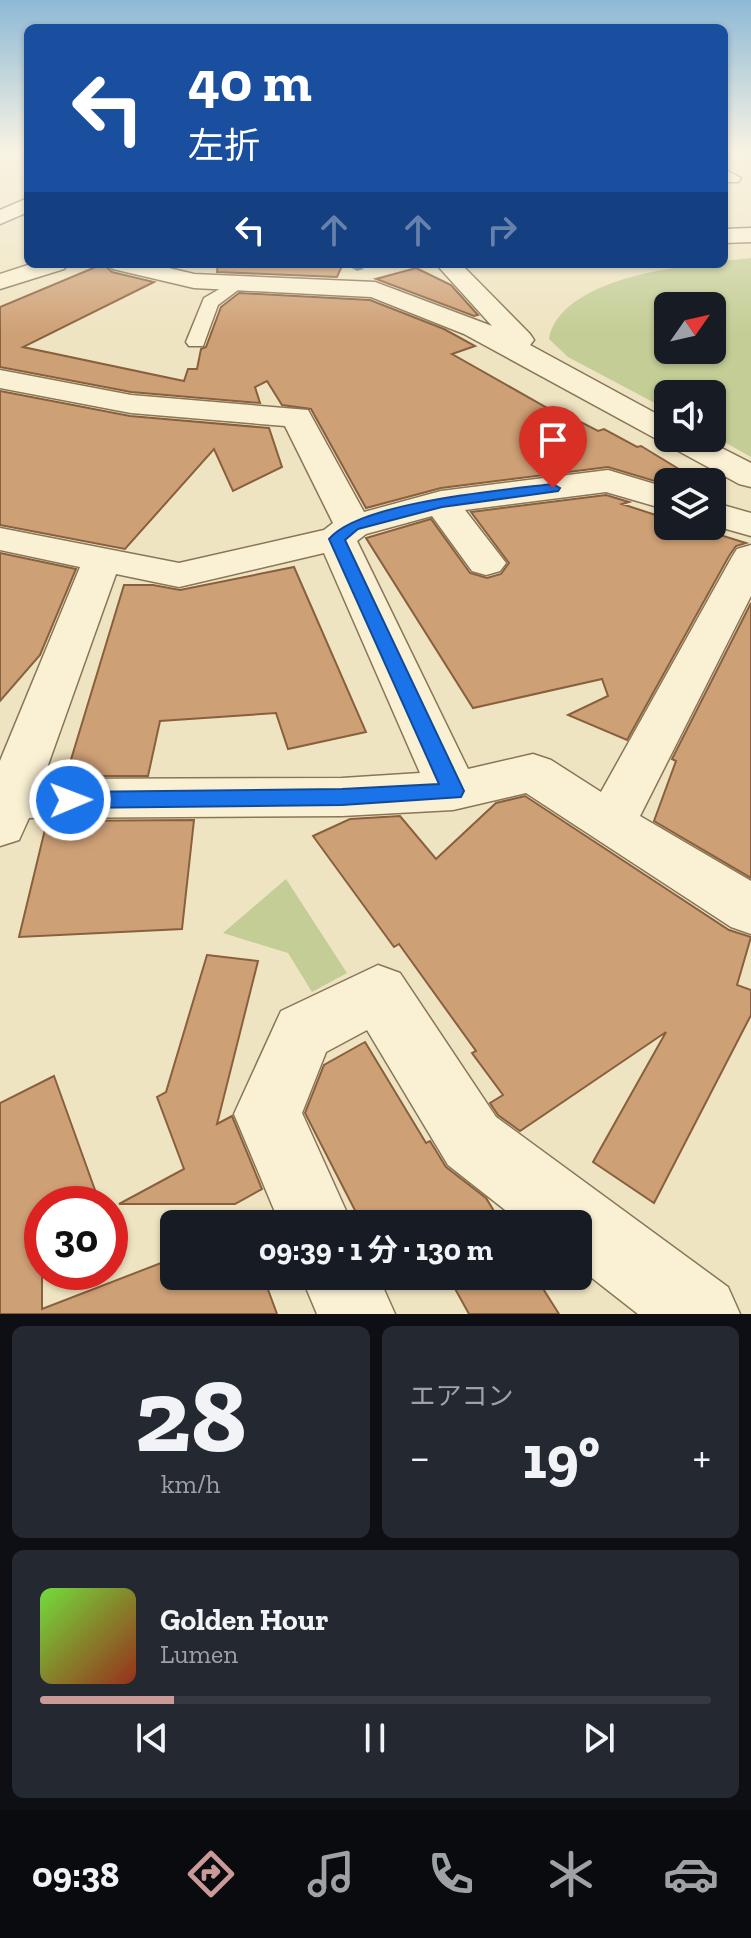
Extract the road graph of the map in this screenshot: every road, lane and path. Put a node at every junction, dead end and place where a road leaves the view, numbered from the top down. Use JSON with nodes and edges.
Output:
{"nodes":[{"id":1,"x":751,"y":235,"type":"edge"},
{"id":2,"x":728,"y":236,"type":"edge"},
{"id":3,"x":44,"y":268,"type":"edge"},
{"id":4,"x":162,"y":268,"type":"edge"},
{"id":5,"x":452,"y":268,"type":"edge"},
{"id":6,"x":182,"y":270,"type":"edge"},
{"id":7,"x":377,"y":277,"type":"edge"},
{"id":8,"x":0,"y":282,"type":"edge"},
{"id":9,"x":237,"y":284,"type":"junction"},
{"id":10,"x":196,"y":342,"type":"dead end"},
{"id":11,"x":540,"y":361,"type":"junction"},
{"id":12,"x":0,"y":379,"type":"edge"},
{"id":13,"x":654,"y":426,"type":"edge"},
{"id":14,"x":704,"y":452,"type":"edge"},
{"id":15,"x":751,"y":477,"type":"edge"},
{"id":16,"x":654,"y":495,"type":"edge"},
{"id":17,"x":441,"y":502,"type":"junction"},
{"id":18,"x":726,"y":517,"type":"edge"},
{"id":19,"x":751,"y":525,"type":"edge"},
{"id":20,"x":345,"y":532,"type":"junction"},
{"id":21,"x":0,"y":539,"type":"edge"},
{"id":22,"x":751,"y":557,"type":"edge"},
{"id":23,"x":102,"y":560,"type":"junction"},
{"id":24,"x":486,"y":563,"type":"dead end"},
{"id":25,"x":453,"y":791,"type":"junction"},
{"id":26,"x":3,"y":808,"type":"edge"},
{"id":27,"x":610,"y":824,"type":"junction"},
{"id":28,"x":751,"y":910,"type":"edge"},
{"id":29,"x":310,"y":1210,"type":"edge"},
{"id":30,"x":563,"y":1210,"type":"edge"},
{"id":31,"x":592,"y":1232,"type":"edge"},
{"id":32,"x":345,"y":1290,"type":"edge"},
{"id":33,"x":356,"y":1314,"type":"edge"},
{"id":34,"x":701,"y":1314,"type":"edge"}],
"edges":[{"from":1,"to":2,"type":"street"},
{"from":3,"to":8,"type":"street"},
{"from":4,"to":6,"type":"street"},
{"from":5,"to":11,"type":"street"},
{"from":6,"to":9,"type":"street"},
{"from":7,"to":9,"type":"street"},
{"from":7,"to":11,"type":"street"},
{"from":9,"to":10,"type":"lane"},
{"from":11,"to":13,"type":"street"},
{"from":12,"to":20,"type":"street"},
{"from":14,"to":15,"type":"street"},
{"from":16,"to":17,"type":"street"},
{"from":17,"to":20,"type":"street"},
{"from":17,"to":24,"type":"street"},
{"from":18,"to":19,"type":"street"},
{"from":20,"to":23,"type":"street"},
{"from":20,"to":25,"type":"street"},
{"from":21,"to":23,"type":"street"},
{"from":22,"to":27,"type":"street"},
{"from":23,"to":26,"type":"street"},
{"from":25,"to":26,"type":"street"},
{"from":25,"to":27,"type":"street"},
{"from":27,"to":28,"type":"street"},
{"from":29,"to":30,"type":"street"},
{"from":31,"to":34,"type":"street"},
{"from":32,"to":33,"type":"street"}]}
